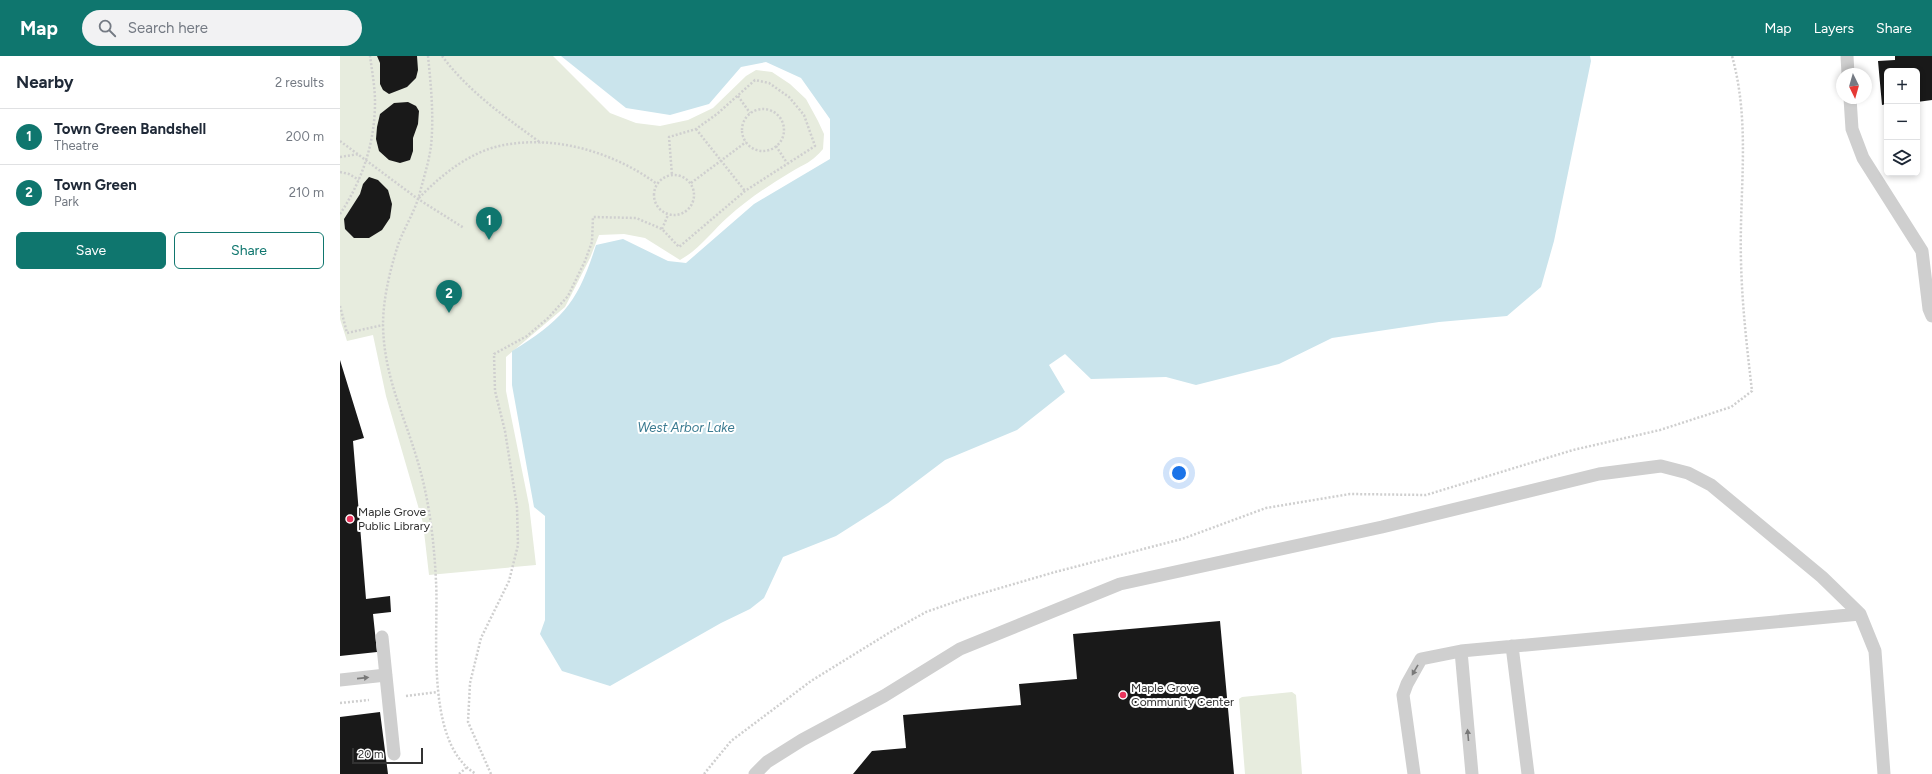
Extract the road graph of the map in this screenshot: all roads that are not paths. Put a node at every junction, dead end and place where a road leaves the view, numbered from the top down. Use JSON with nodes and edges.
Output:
{"nodes":[{"id":1,"x":1847,"y":56,"type":"edge"},
{"id":2,"x":1848,"y":68,"type":"edge"},
{"id":3,"x":1850,"y":104,"type":"edge"},
{"id":4,"x":1932,"y":316,"type":"edge"},
{"id":5,"x":1860,"y":614,"type":"junction"},
{"id":6,"x":382,"y":637,"type":"dead end"},
{"id":7,"x":1512,"y":646,"type":"junction"},
{"id":8,"x":1461,"y":651,"type":"junction"},
{"id":9,"x":386,"y":675,"type":"junction"},
{"id":10,"x":340,"y":680,"type":"edge"},
{"id":11,"x":394,"y":754,"type":"dead end"},
{"id":12,"x":755,"y":774,"type":"edge"},
{"id":13,"x":1414,"y":774,"type":"edge"},
{"id":14,"x":1472,"y":774,"type":"edge"},
{"id":15,"x":1528,"y":774,"type":"edge"},
{"id":16,"x":1884,"y":774,"type":"edge"}],
"edges":[{"from":1,"to":2,"type":"lane"},
{"from":3,"to":4,"type":"lane"},
{"from":5,"to":7,"type":"lane"},
{"from":5,"to":12,"type":"lane"},
{"from":5,"to":16,"type":"lane"},
{"from":6,"to":9,"type":"lane"},
{"from":7,"to":8,"type":"lane"},
{"from":7,"to":15,"type":"lane"},
{"from":8,"to":13,"type":"lane","one_way":true},
{"from":14,"to":8,"type":"lane","one_way":true},
{"from":10,"to":9,"type":"lane","one_way":true},
{"from":9,"to":11,"type":"lane"}]}
